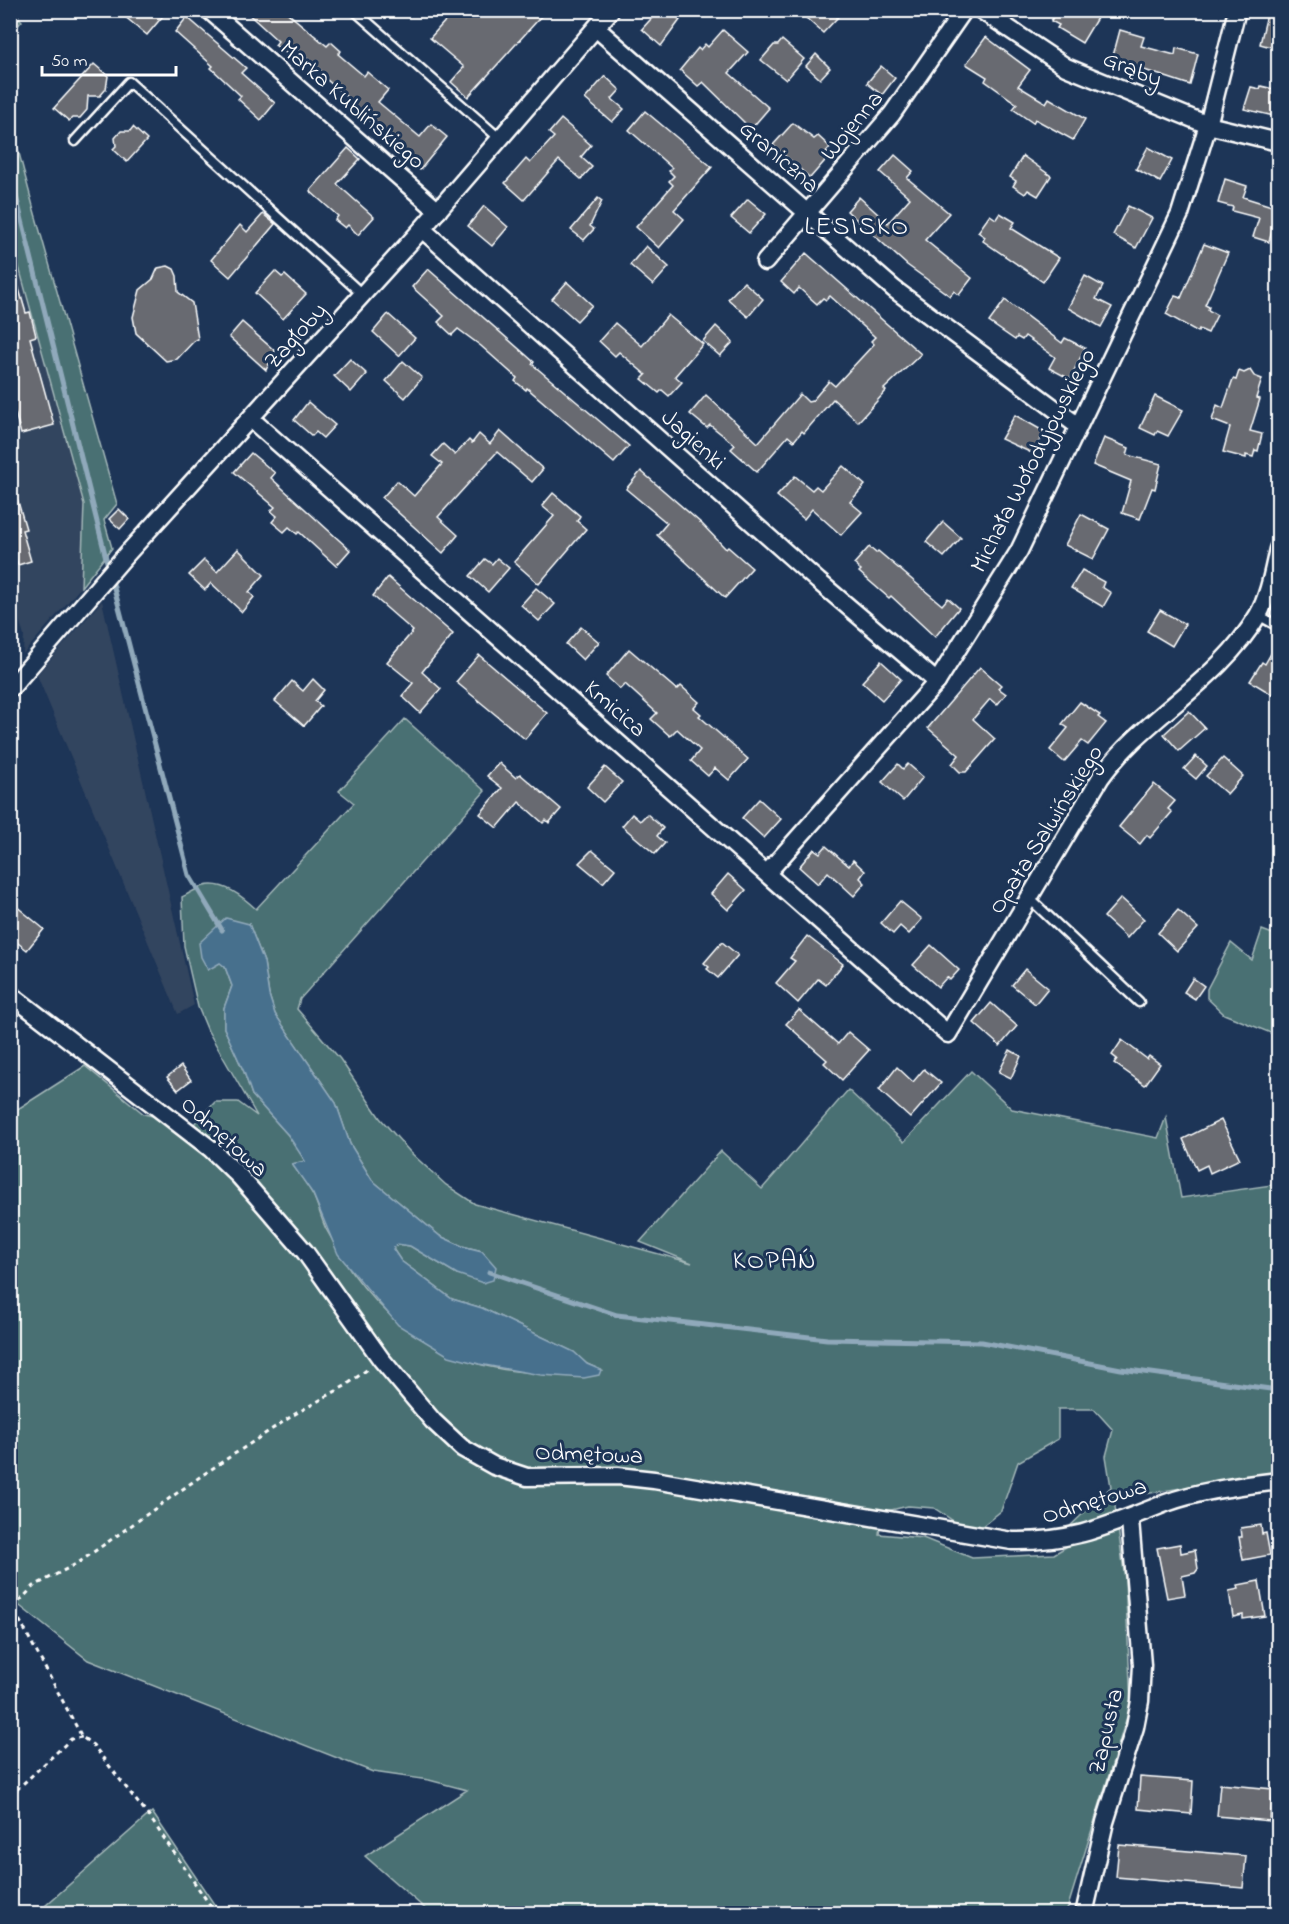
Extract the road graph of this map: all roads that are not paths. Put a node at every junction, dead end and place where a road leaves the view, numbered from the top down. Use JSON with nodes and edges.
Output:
{"nodes":[{"id":1,"x":209,"y":10,"type":"edge"},
{"id":2,"x":354,"y":10,"type":"edge"},
{"id":3,"x":611,"y":10,"type":"edge"},
{"id":4,"x":964,"y":10,"type":"edge"},
{"id":5,"x":981,"y":10,"type":"edge"},
{"id":6,"x":1237,"y":10,"type":"edge"},
{"id":7,"x":596,"y":28,"type":"junction"},
{"id":8,"x":1208,"y":125,"type":"junction"},
{"id":9,"x":499,"y":138,"type":"junction"},
{"id":10,"x":75,"y":141,"type":"dead end"},
{"id":11,"x":1278,"y":142,"type":"edge"},
{"id":12,"x":438,"y":211,"type":"junction"},
{"id":13,"x":807,"y":211,"type":"junction"},
{"id":14,"x":422,"y":229,"type":"junction"},
{"id":15,"x":765,"y":262,"type":"dead end"},
{"id":16,"x":363,"y":295,"type":"junction"},
{"id":17,"x":251,"y":419,"type":"junction"},
{"id":18,"x":1078,"y":426,"type":"junction"},
{"id":19,"x":1278,"y":549,"type":"edge"},
{"id":20,"x":1258,"y":615,"type":"junction"},
{"id":21,"x":1278,"y":626,"type":"edge"},
{"id":22,"x":937,"y":682,"type":"junction"},
{"id":23,"x":10,"y":689,"type":"edge"},
{"id":24,"x":767,"y":873,"type":"junction"},
{"id":25,"x":1029,"y":898,"type":"junction"},
{"id":26,"x":10,"y":994,"type":"edge"},
{"id":27,"x":1140,"y":1002,"type":"dead end"},
{"id":28,"x":948,"y":1034,"type":"joint"},
{"id":29,"x":1278,"y":1481,"type":"edge"},
{"id":30,"x":1130,"y":1520,"type":"junction"},
{"id":31,"x":1084,"y":1914,"type":"edge"}],
"edges":[{"from":1,"to":12,"type":"street","name":"Marka Kublińskiego"},
{"from":2,"to":9,"type":"lane"},
{"from":3,"to":7,"type":"street","name":"Zagłoby"},
{"from":4,"to":13,"type":"street","name":"Wojenna"},
{"from":5,"to":8,"type":"street","name":"Grąby"},
{"from":6,"to":8,"type":"street","name":"Michała Wołodyjowskiego"},
{"from":7,"to":9,"type":"street","name":"Zagłoby"},
{"from":7,"to":13,"type":"street","name":"Graniczna"},
{"from":8,"to":11,"type":"street","name":"Grąby"},
{"from":8,"to":18,"type":"street","name":"Michała Wołodyjowskiego"},
{"from":9,"to":12,"type":"street","name":"Zagłoby"},
{"from":10,"to":16,"type":"lane"},
{"from":12,"to":14,"type":"street","name":"Zagłoby"},
{"from":13,"to":15,"type":"street","name":"Wojenna"},
{"from":13,"to":18,"type":"street","name":"Graniczna"},
{"from":14,"to":16,"type":"street","name":"Zagłoby"},
{"from":14,"to":22,"type":"street","name":"Jagienki"},
{"from":16,"to":17,"type":"street","name":"Zagłoby"},
{"from":17,"to":23,"type":"street","name":"Zagłoby"},
{"from":17,"to":24,"type":"street","name":"Kmicica"},
{"from":18,"to":22,"type":"street","name":"Michała Wołodyjowskiego"},
{"from":19,"to":20,"type":"street","name":"Opata Salwińskiego"},
{"from":20,"to":21,"type":"lane"},
{"from":20,"to":25,"type":"street","name":"Opata Salwińskiego"},
{"from":22,"to":24,"type":"street","name":"Michała Wołodyjowskiego"},
{"from":24,"to":28,"type":"street","name":"Kmicica"},
{"from":25,"to":27,"type":"lane"},
{"from":25,"to":28,"type":"street","name":"Opata Salwińskiego"},
{"from":26,"to":30,"type":"street","name":"Odmętowa"},
{"from":29,"to":30,"type":"street","name":"Odmętowa"},
{"from":30,"to":31,"type":"street","name":"Zapusta"}]}
